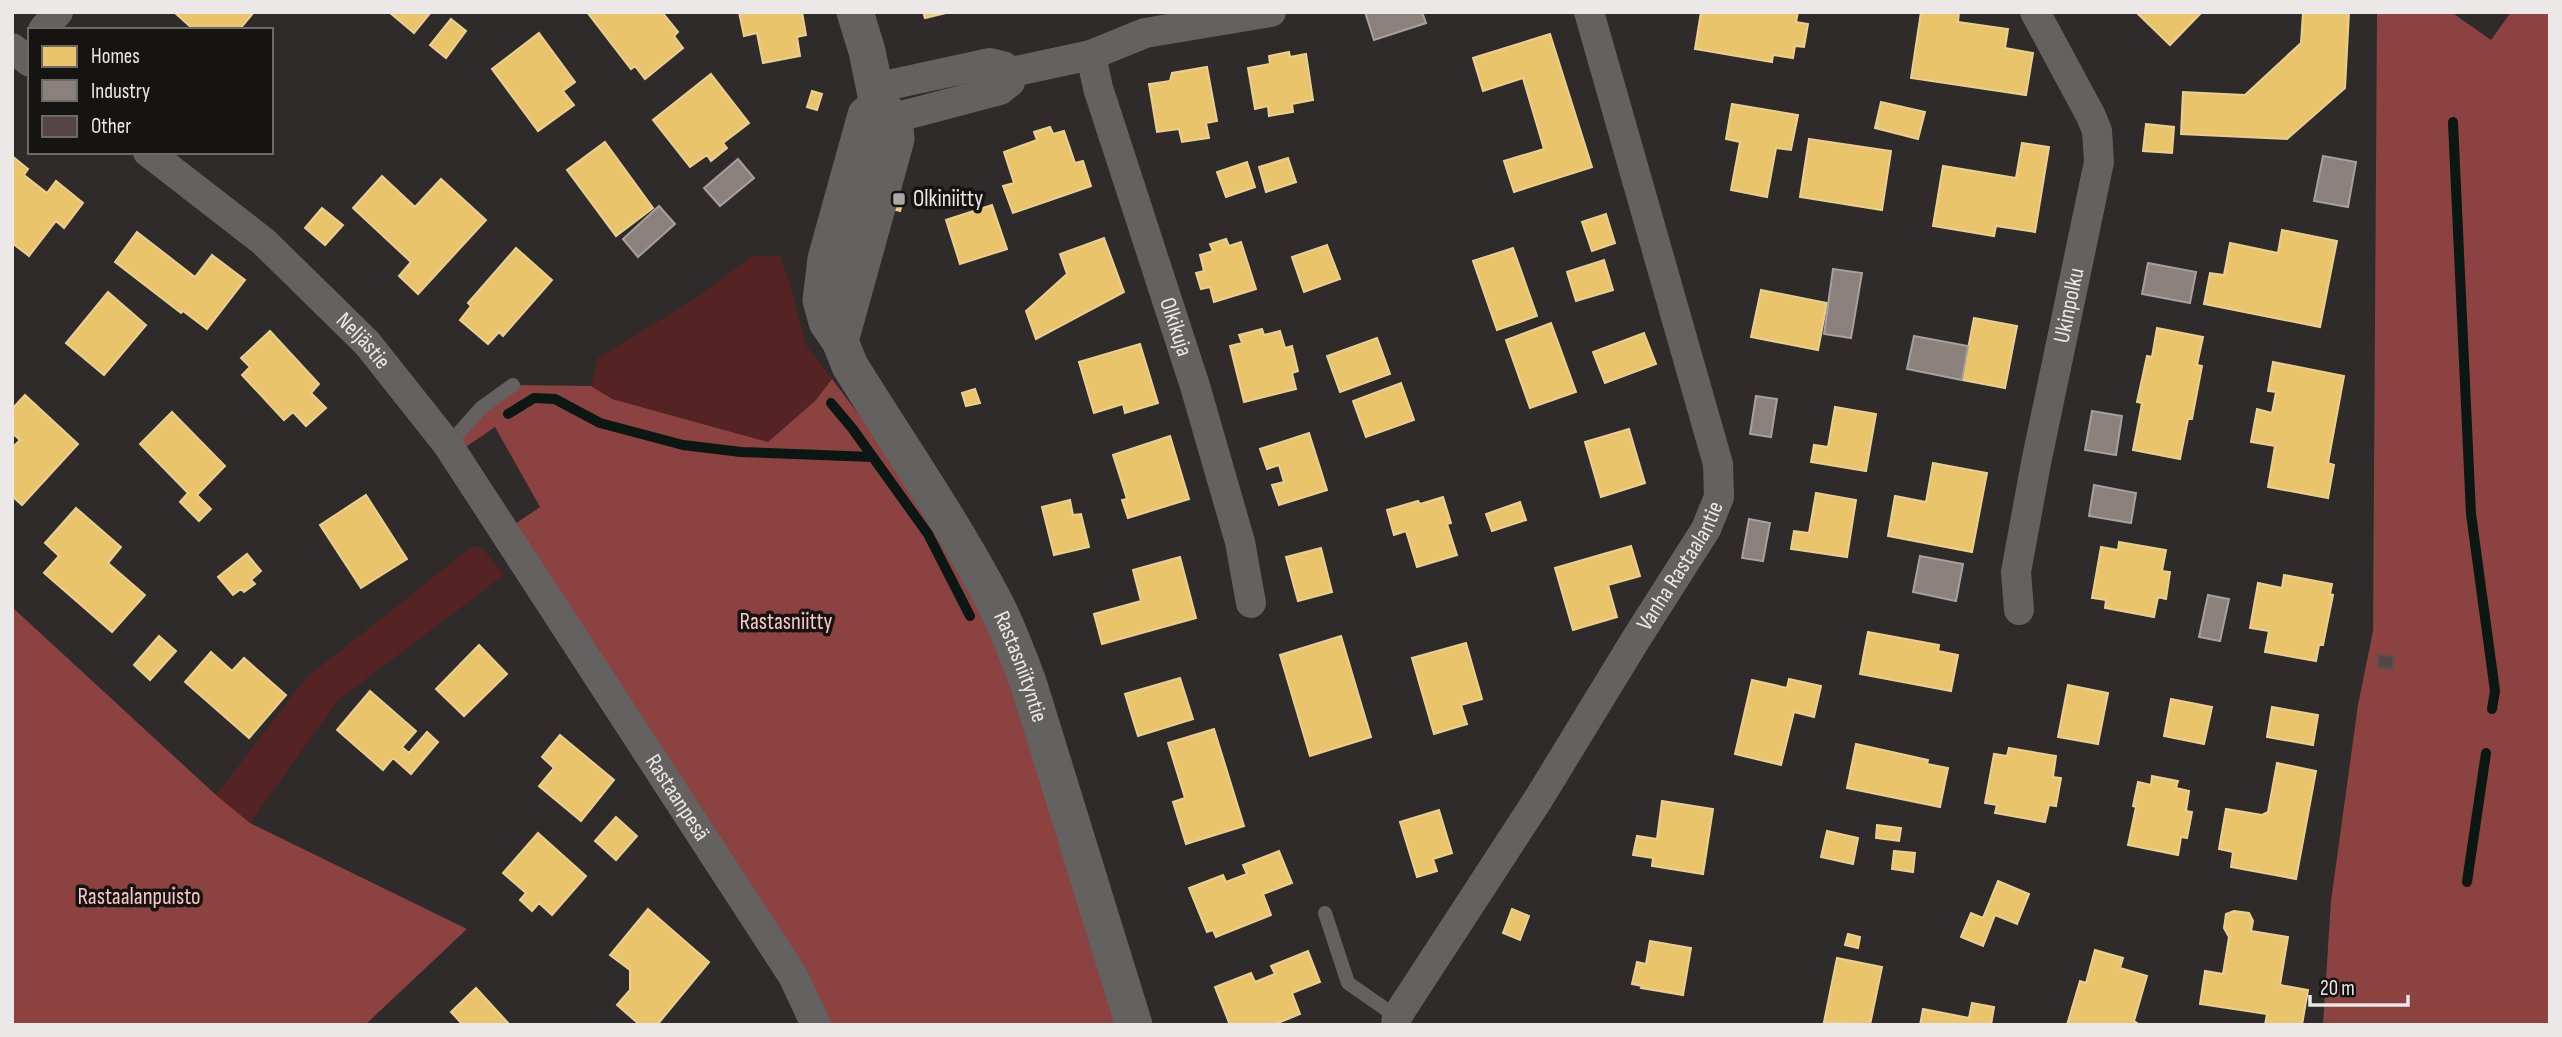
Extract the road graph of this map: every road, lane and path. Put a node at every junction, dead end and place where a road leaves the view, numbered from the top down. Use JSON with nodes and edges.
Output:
{"nodes":[{"id":1,"x":58,"y":12,"type":"edge"},
{"id":2,"x":855,"y":12,"type":"edge"},
{"id":3,"x":1271,"y":12,"type":"edge"},
{"id":4,"x":1589,"y":12,"type":"edge"},
{"id":5,"x":2035,"y":12,"type":"edge"},
{"id":6,"x":45,"y":28,"type":"edge"},
{"id":7,"x":1091,"y":55,"type":"junction"},
{"id":8,"x":882,"y":104,"type":"junction"},
{"id":9,"x":151,"y":154,"type":"edge"},
{"id":10,"x":513,"y":385,"type":"dead end"},
{"id":11,"x":448,"y":445,"type":"junction"},
{"id":12,"x":531,"y":574,"type":"joint"},
{"id":13,"x":1251,"y":603,"type":"dead end"},
{"id":14,"x":2019,"y":610,"type":"dead end"},
{"id":15,"x":1325,"y":913,"type":"dead end"},
{"id":16,"x":1397,"y":1021,"type":"edge"},
{"id":17,"x":816,"y":1025,"type":"edge"},
{"id":18,"x":1134,"y":1025,"type":"edge"}],
"edges":[{"from":1,"to":6,"type":"street"},
{"from":2,"to":8,"type":"street"},
{"from":3,"to":7,"type":"street"},
{"from":4,"to":16,"type":"street","name":"Vanha Rastaalantie"},
{"from":5,"to":14,"type":"street","name":"Ukinpolku"},
{"from":7,"to":8,"type":"street"},
{"from":7,"to":13,"type":"street","name":"Olkikuja"},
{"from":8,"to":18,"type":"street","name":"Rastasniityntie"},
{"from":9,"to":11,"type":"street","name":"Neljästie"},
{"from":10,"to":11,"type":"lane"},
{"from":11,"to":12,"type":"street","name":"Neljästie"},
{"from":12,"to":17,"type":"street","name":"Rastaanpesä"},
{"from":15,"to":16,"type":"lane"}]}
